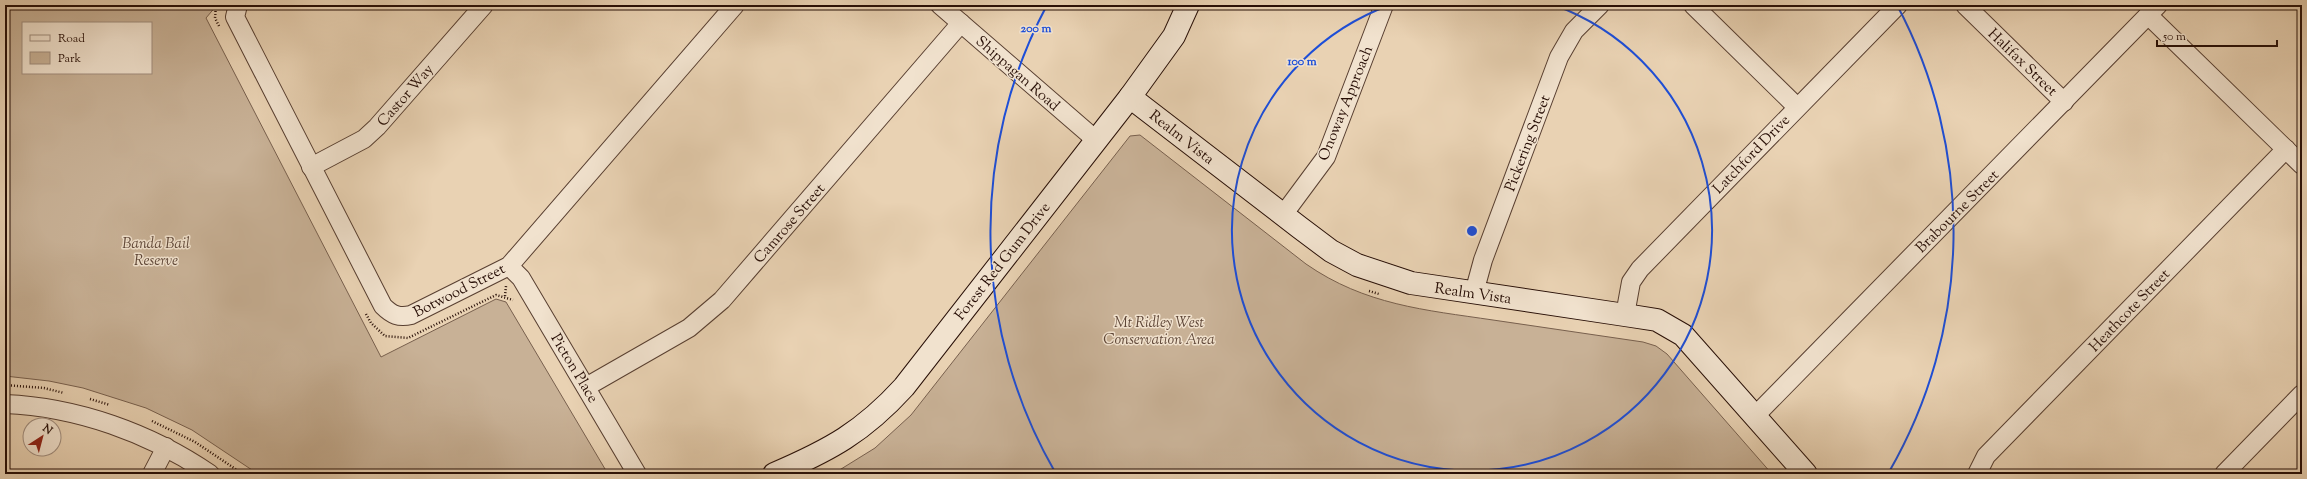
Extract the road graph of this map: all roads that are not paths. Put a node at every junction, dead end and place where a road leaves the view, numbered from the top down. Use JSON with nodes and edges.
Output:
{"nodes":[{"id":1,"x":238,"y":5,"type":"edge"},
{"id":2,"x":484,"y":5,"type":"edge"},
{"id":3,"x":735,"y":5,"type":"edge"},
{"id":4,"x":940,"y":5,"type":"edge"},
{"id":5,"x":1188,"y":5,"type":"edge"},
{"id":6,"x":1384,"y":5,"type":"edge"},
{"id":7,"x":1600,"y":5,"type":"edge"},
{"id":8,"x":1693,"y":5,"type":"edge"},
{"id":9,"x":1898,"y":5,"type":"edge"},
{"id":10,"x":1965,"y":5,"type":"edge"},
{"id":11,"x":2153,"y":10,"type":"edge"},
{"id":12,"x":961,"y":23,"type":"junction"},
{"id":13,"x":1130,"y":97,"type":"junction"},
{"id":14,"x":2064,"y":102,"type":"junction"},
{"id":15,"x":1797,"y":107,"type":"junction"},
{"id":16,"x":1096,"y":140,"type":"junction"},
{"id":17,"x":2286,"y":149,"type":"junction"},
{"id":18,"x":2302,"y":165,"type":"edge"},
{"id":19,"x":311,"y":167,"type":"junction"},
{"id":20,"x":1283,"y":215,"type":"junction"},
{"id":21,"x":508,"y":266,"type":"junction"},
{"id":22,"x":1474,"y":293,"type":"junction"},
{"id":23,"x":1625,"y":315,"type":"junction"},
{"id":24,"x":586,"y":387,"type":"junction"},
{"id":25,"x":2302,"y":394,"type":"edge"},
{"id":26,"x":5,"y":404,"type":"edge"},
{"id":27,"x":1754,"y":416,"type":"junction"},
{"id":28,"x":166,"y":447,"type":"junction"},
{"id":29,"x":152,"y":474,"type":"edge"},
{"id":30,"x":210,"y":474,"type":"edge"},
{"id":31,"x":637,"y":474,"type":"edge"},
{"id":32,"x":774,"y":474,"type":"edge"},
{"id":33,"x":1806,"y":474,"type":"edge"},
{"id":34,"x":1977,"y":474,"type":"edge"},
{"id":35,"x":2224,"y":474,"type":"edge"}],
"edges":[{"from":1,"to":19,"type":"street","name":"Botwood Street"},
{"from":2,"to":19,"type":"street","name":"Castor Way"},
{"from":3,"to":21,"type":"street","name":"Botwood Street"},
{"from":4,"to":12,"type":"street","name":"Shippagan Road"},
{"from":5,"to":13,"type":"street","name":"Forest Red Gum Drive"},
{"from":6,"to":20,"type":"street","name":"Onoway Approach"},
{"from":7,"to":22,"type":"street","name":"Pickering Street"},
{"from":8,"to":15,"type":"street"},
{"from":9,"to":15,"type":"street","name":"Latchford Drive"},
{"from":10,"to":14,"type":"street","name":"Halifax Street"},
{"from":11,"to":14,"type":"street","name":"Brabourne Street"},
{"from":11,"to":17,"type":"street"},
{"from":12,"to":16,"type":"street","name":"Shippagan Road"},
{"from":12,"to":24,"type":"street","name":"Camrose Street"},
{"from":13,"to":16,"type":"street","name":"Forest Red Gum Drive"},
{"from":13,"to":20,"type":"street","name":"Realm Vista"},
{"from":14,"to":27,"type":"street","name":"Brabourne Street"},
{"from":15,"to":23,"type":"street","name":"Latchford Drive"},
{"from":16,"to":32,"type":"street","name":"Forest Red Gum Drive"},
{"from":17,"to":18,"type":"street"},
{"from":17,"to":34,"type":"street","name":"Heathcote Street"},
{"from":19,"to":21,"type":"street","name":"Botwood Street"},
{"from":20,"to":22,"type":"street","name":"Realm Vista"},
{"from":21,"to":24,"type":"street","name":"Picton Place"},
{"from":22,"to":23,"type":"street","name":"Realm Vista"},
{"from":23,"to":27,"type":"street","name":"Realm Vista"},
{"from":24,"to":31,"type":"street","name":"Picton Place"},
{"from":25,"to":35,"type":"street"},
{"from":26,"to":28,"type":"street"},
{"from":27,"to":33,"type":"street","name":"Realm Vista"},
{"from":28,"to":29,"type":"street"},
{"from":28,"to":30,"type":"street"}]}
